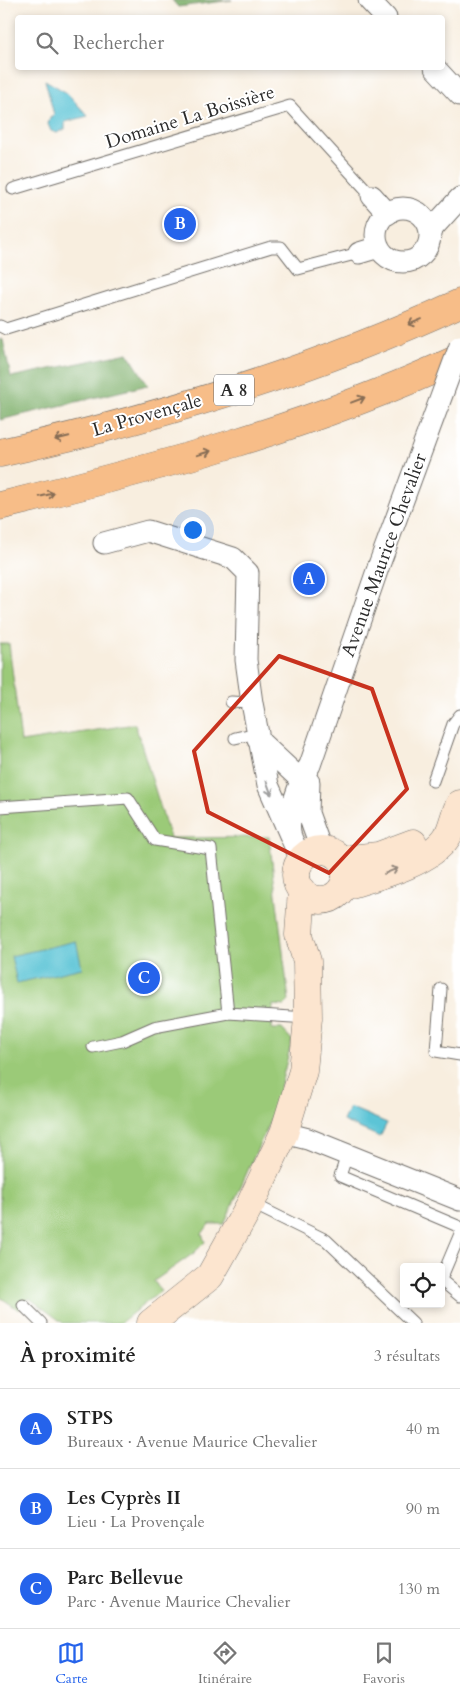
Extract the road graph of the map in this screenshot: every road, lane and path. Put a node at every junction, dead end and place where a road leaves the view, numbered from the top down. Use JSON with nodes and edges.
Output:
{"nodes":[{"id":1,"x":369,"y":0,"type":"edge"},
{"id":2,"x":383,"y":15,"type":"edge"},
{"id":3,"x":437,"y":70,"type":"edge"},
{"id":4,"x":460,"y":95,"type":"edge"},
{"id":5,"x":12,"y":189,"type":"dead end"},
{"id":6,"x":372,"y":196,"type":"joint"},
{"id":7,"x":460,"y":198,"type":"edge"},
{"id":8,"x":388,"y":214,"type":"junction"},
{"id":9,"x":430,"y":231,"type":"junction"},
{"id":10,"x":369,"y":250,"type":"junction"},
{"id":11,"x":460,"y":303,"type":"edge"},
{"id":12,"x":0,"y":326,"type":"edge"},
{"id":13,"x":460,"y":346,"type":"edge"},
{"id":14,"x":460,"y":358,"type":"edge"},
{"id":15,"x":0,"y":453,"type":"edge"},
{"id":16,"x":0,"y":506,"type":"edge"},
{"id":17,"x":104,"y":543,"type":"dead end"},
{"id":18,"x":460,"y":715,"type":"edge"},
{"id":19,"x":258,"y":737,"type":"junction"},
{"id":20,"x":235,"y":738,"type":"dead end"},
{"id":21,"x":306,"y":772,"type":"junction"},
{"id":22,"x":434,"y":781,"type":"dead end"},
{"id":23,"x":459,"y":806,"type":"edge"},
{"id":24,"x":0,"y":807,"type":"edge"},
{"id":25,"x":318,"y":869,"type":"junction"},
{"id":26,"x":441,"y":989,"type":"dead end"},
{"id":27,"x":228,"y":1013,"type":"junction"},
{"id":28,"x":308,"y":1018,"type":"junction"},
{"id":29,"x":93,"y":1047,"type":"dead end"},
{"id":30,"x":460,"y":1055,"type":"edge"},
{"id":31,"x":284,"y":1133,"type":"junction"},
{"id":32,"x":347,"y":1155,"type":"junction"},
{"id":33,"x":460,"y":1200,"type":"edge"},
{"id":34,"x":252,"y":1203,"type":"junction"},
{"id":35,"x":460,"y":1227,"type":"edge"},
{"id":36,"x":460,"y":1234,"type":"edge"},
{"id":37,"x":445,"y":1270,"type":"edge"},
{"id":38,"x":445,"y":1283,"type":"edge"},
{"id":39,"x":460,"y":1296,"type":"edge"},
{"id":40,"x":23,"y":1305,"type":"dead end"},
{"id":41,"x":41,"y":1323,"type":"edge"},
{"id":42,"x":151,"y":1323,"type":"edge"},
{"id":43,"x":413,"y":1323,"type":"edge"}],
"edges":[{"from":1,"to":2,"type":"street"},
{"from":3,"to":4,"type":"street"},
{"from":5,"to":6,"type":"lane","name":"Domaine La Boissière"},
{"from":6,"to":8,"type":"street"},
{"from":7,"to":9,"type":"street"},
{"from":8,"to":9,"type":"street"},
{"from":8,"to":10,"type":"street"},
{"from":9,"to":10,"type":"street"},
{"from":10,"to":12,"type":"lane"},
{"from":11,"to":15,"type":"highway","name":"La Provençale","number":"A 8","one_way":true},
{"from":13,"to":21,"type":"street","name":"Avenue Maurice Chevalier","bridge":true},
{"from":16,"to":14,"type":"highway","one_way":true},
{"from":17,"to":19,"type":"street","name":"Avenue Maurice Chevalier"},
{"from":18,"to":22,"type":"lane"},
{"from":19,"to":20,"type":"lane"},
{"from":19,"to":21,"type":"street"},
{"from":19,"to":25,"type":"street","name":"Avenue Maurice Chevalier","one_way":true},
{"from":21,"to":25,"type":"street","name":"Avenue Maurice Chevalier"},
{"from":21,"to":25,"type":"street","name":"Avenue Maurice Chevalier"},
{"from":23,"to":25,"type":"street"},
{"from":24,"to":27,"type":"lane"},
{"from":25,"to":28,"type":"street","name":"Avenue Maurice Chevalier"},
{"from":26,"to":30,"type":"lane"},
{"from":27,"to":28,"type":"lane"},
{"from":27,"to":29,"type":"lane"},
{"from":28,"to":31,"type":"street","name":"Avenue Maurice Chevalier"},
{"from":31,"to":32,"type":"street"},
{"from":31,"to":34,"type":"street","name":"Avenue Maurice Chevalier"},
{"from":32,"to":33,"type":"street"},
{"from":32,"to":35,"type":"lane"},
{"from":34,"to":42,"type":"street","name":"Avenue Maurice Chevalier"},
{"from":34,"to":43,"type":"lane"},
{"from":36,"to":37,"type":"lane"},
{"from":38,"to":39,"type":"lane"},
{"from":40,"to":41,"type":"lane"}]}
